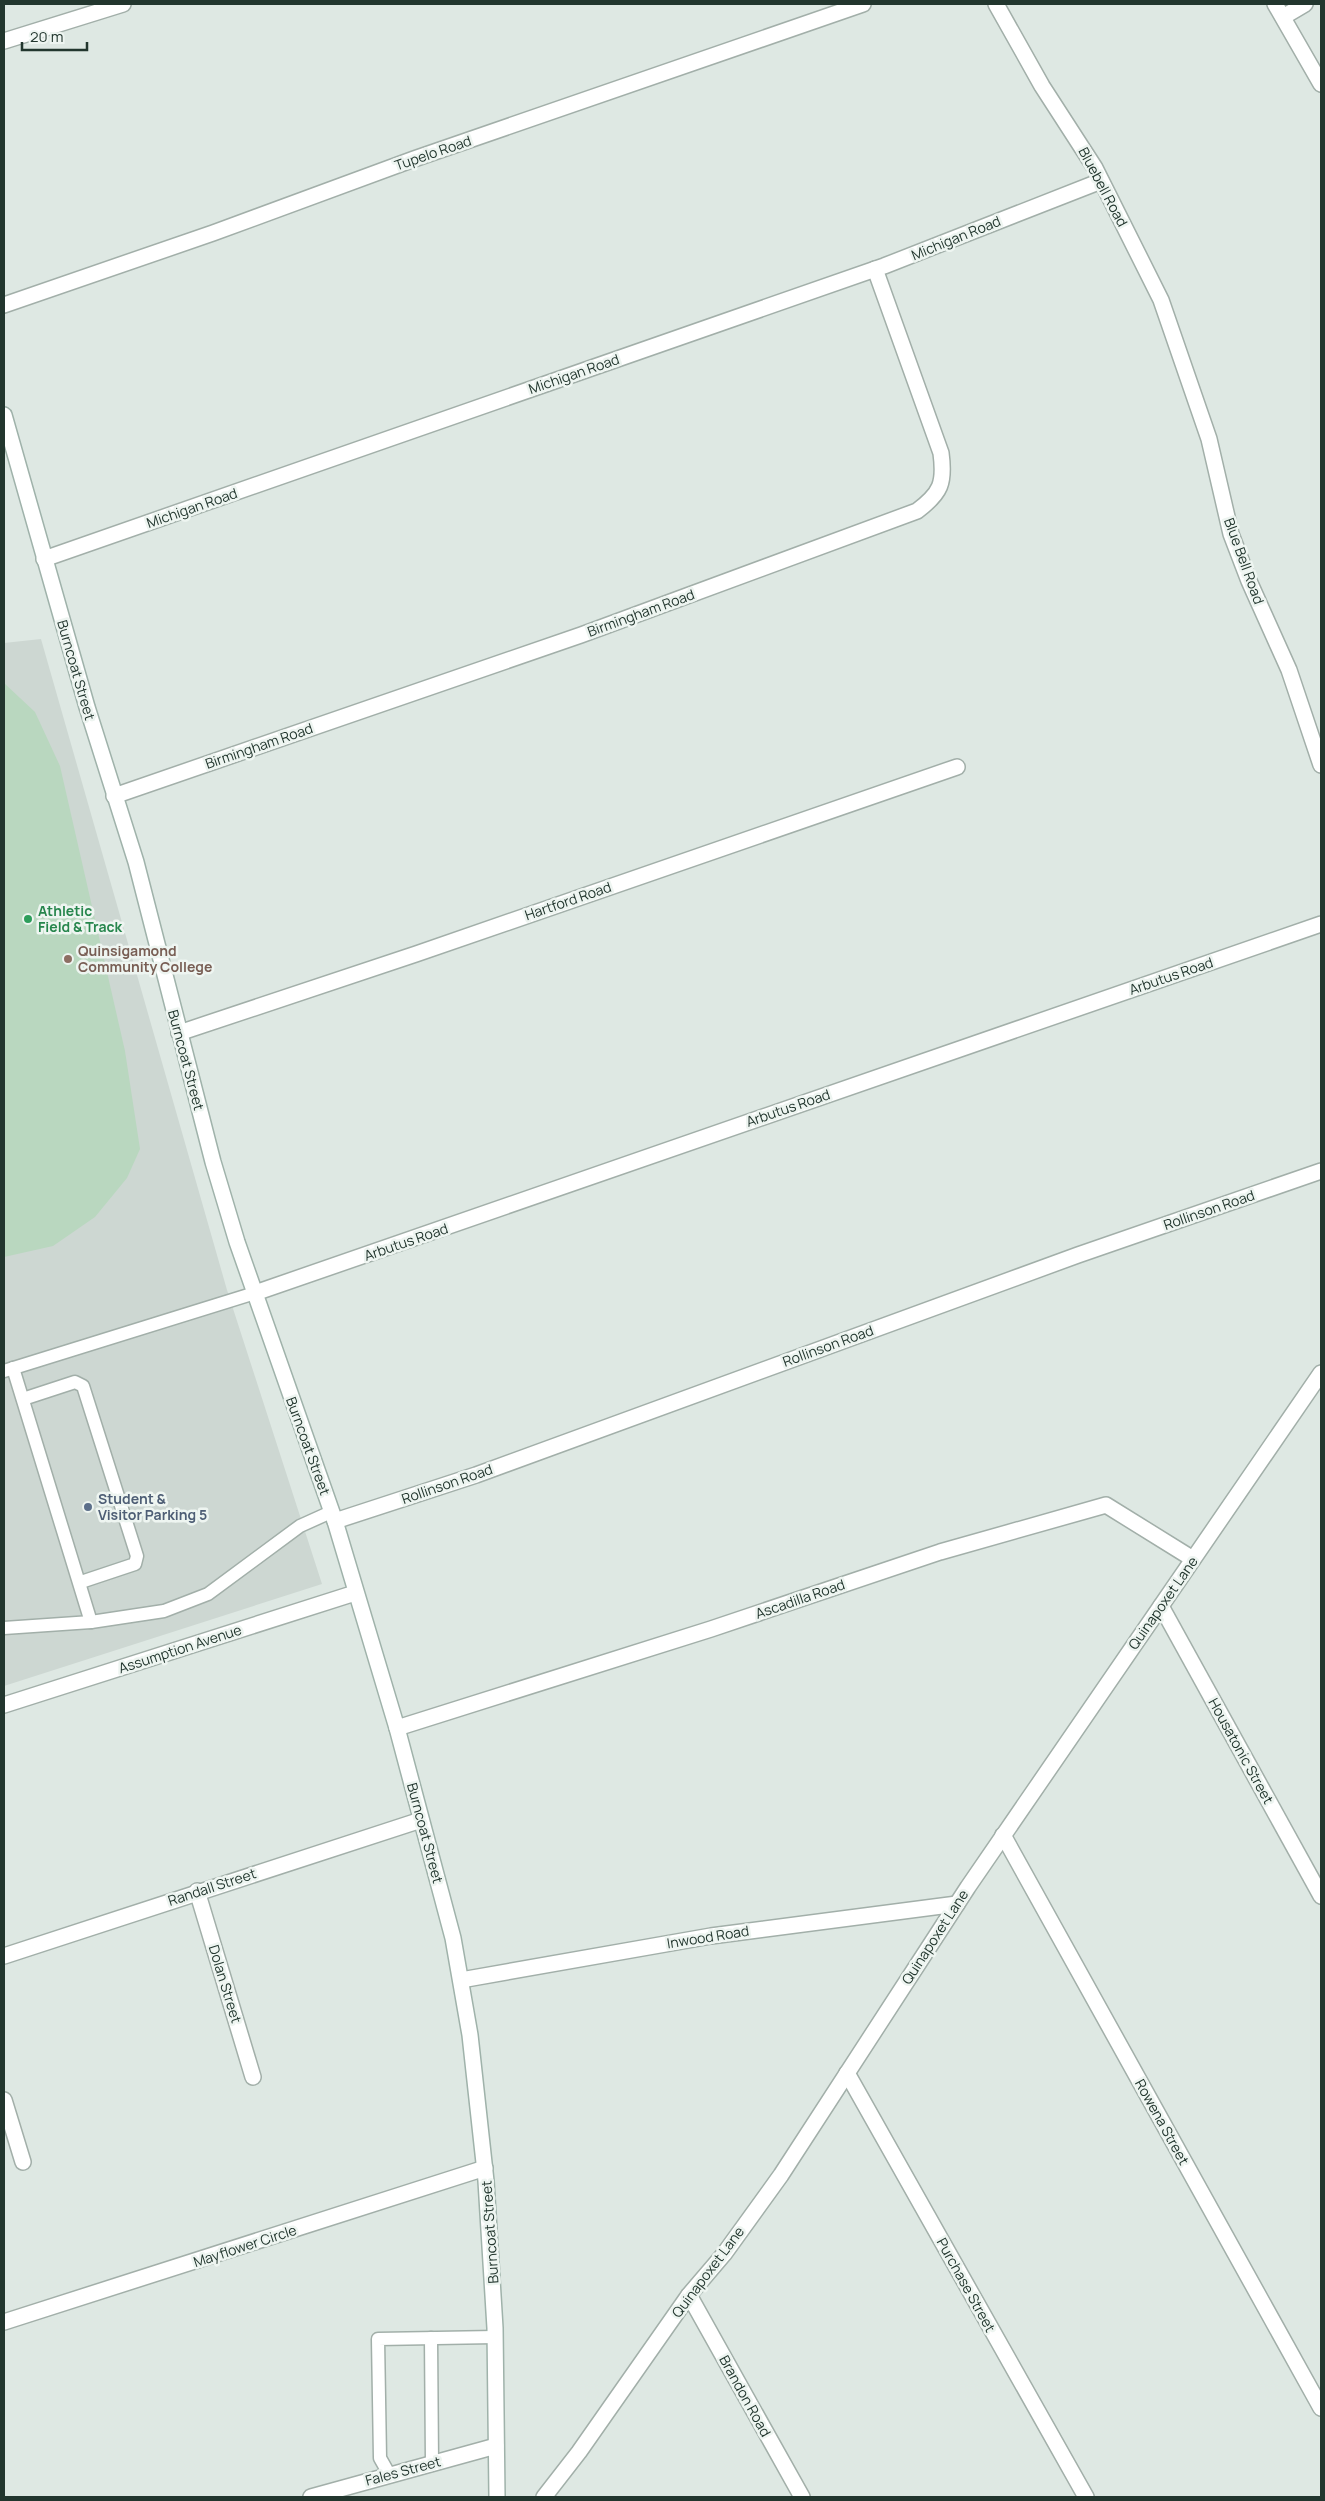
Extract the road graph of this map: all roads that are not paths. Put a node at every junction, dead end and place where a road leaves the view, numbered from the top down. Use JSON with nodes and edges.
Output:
{"nodes":[{"id":1,"x":123,"y":4,"type":"edge"},
{"id":2,"x":863,"y":4,"type":"edge"},
{"id":3,"x":996,"y":4,"type":"edge"},
{"id":4,"x":1305,"y":4,"type":"edge"},
{"id":5,"x":1279,"y":10,"type":"edge"},
{"id":6,"x":4,"y":41,"type":"edge"},
{"id":7,"x":1321,"y":84,"type":"edge"},
{"id":8,"x":1101,"y":181,"type":"junction"},
{"id":9,"x":875,"y":269,"type":"junction"},
{"id":10,"x":4,"y":305,"type":"edge"},
{"id":11,"x":1180,"y":352,"type":"joint"},
{"id":12,"x":4,"y":415,"type":"edge"},
{"id":13,"x":44,"y":559,"type":"junction"},
{"id":14,"x":1321,"y":765,"type":"edge"},
{"id":15,"x":957,"y":767,"type":"dead end"},
{"id":16,"x":114,"y":796,"type":"junction"},
{"id":17,"x":1321,"y":924,"type":"edge"},
{"id":18,"x":179,"y":1033,"type":"junction"},
{"id":19,"x":1321,"y":1171,"type":"edge"},
{"id":20,"x":255,"y":1293,"type":"junction"},
{"id":21,"x":8,"y":1369,"type":"edge"},
{"id":22,"x":1321,"y":1373,"type":"edge"},
{"id":23,"x":22,"y":1399,"type":"junction"},
{"id":24,"x":333,"y":1516,"type":"junction"},
{"id":25,"x":1193,"y":1559,"type":"junction"},
{"id":26,"x":80,"y":1582,"type":"junction"},
{"id":27,"x":355,"y":1593,"type":"junction"},
{"id":28,"x":1161,"y":1606,"type":"junction"},
{"id":29,"x":91,"y":1622,"type":"junction"},
{"id":30,"x":4,"y":1628,"type":"edge"},
{"id":31,"x":4,"y":1705,"type":"edge"},
{"id":32,"x":397,"y":1728,"type":"junction"},
{"id":33,"x":421,"y":1820,"type":"junction"},
{"id":34,"x":1003,"y":1835,"type":"junction"},
{"id":35,"x":197,"y":1891,"type":"junction"},
{"id":36,"x":1321,"y":1896,"type":"edge"},
{"id":37,"x":957,"y":1904,"type":"junction"},
{"id":38,"x":4,"y":1956,"type":"edge"},
{"id":39,"x":461,"y":1980,"type":"junction"},
{"id":40,"x":847,"y":2073,"type":"junction"},
{"id":41,"x":253,"y":2077,"type":"dead end"},
{"id":42,"x":4,"y":2100,"type":"edge"},
{"id":43,"x":22,"y":2162,"type":"dead end"},
{"id":44,"x":485,"y":2168,"type":"junction"},
{"id":45,"x":689,"y":2295,"type":"junction"},
{"id":46,"x":4,"y":2322,"type":"edge"},
{"id":47,"x":495,"y":2337,"type":"junction"},
{"id":48,"x":431,"y":2338,"type":"junction"},
{"id":49,"x":1321,"y":2408,"type":"edge"},
{"id":50,"x":496,"y":2446,"type":"junction"},
{"id":51,"x":432,"y":2463,"type":"junction"},
{"id":52,"x":389,"y":2474,"type":"junction"},
{"id":53,"x":797,"y":2493,"type":"edge"},
{"id":54,"x":311,"y":2497,"type":"edge"},
{"id":55,"x":497,"y":2497,"type":"edge"},
{"id":56,"x":544,"y":2497,"type":"edge"},
{"id":57,"x":1086,"y":2497,"type":"edge"}],
"edges":[{"from":1,"to":6,"type":"street"},
{"from":2,"to":10,"type":"street","name":"Tupelo Road"},
{"from":3,"to":8,"type":"street","name":"Bluebell Road"},
{"from":4,"to":5,"type":"street"},
{"from":5,"to":7,"type":"street"},
{"from":8,"to":9,"type":"street","name":"Michigan Road"},
{"from":8,"to":11,"type":"street","name":"Bluebell Road"},
{"from":9,"to":13,"type":"street","name":"Michigan Road"},
{"from":9,"to":16,"type":"street","name":"Birmingham Road"},
{"from":11,"to":14,"type":"street","name":"Blue Bell Road"},
{"from":12,"to":13,"type":"street","name":"Burncoat Street"},
{"from":13,"to":16,"type":"street","name":"Burncoat Street"},
{"from":15,"to":18,"type":"street","name":"Hartford Road"},
{"from":16,"to":18,"type":"street","name":"Burncoat Street"},
{"from":17,"to":20,"type":"street","name":"Arbutus Road"},
{"from":18,"to":20,"type":"street","name":"Burncoat Street"},
{"from":19,"to":24,"type":"street","name":"Rollinson Road"},
{"from":20,"to":21,"type":"lane"},
{"from":20,"to":24,"type":"street","name":"Burncoat Street"},
{"from":21,"to":23,"type":"lane"},
{"from":22,"to":25,"type":"street","name":"Quinapoxet Lane"},
{"from":23,"to":26,"type":"lane"},
{"from":23,"to":26,"type":"lane"},
{"from":24,"to":27,"type":"street","name":"Burncoat Street"},
{"from":24,"to":29,"type":"lane"},
{"from":25,"to":28,"type":"street","name":"Quinapoxet Lane"},
{"from":25,"to":32,"type":"street","name":"Ascadilla Road"},
{"from":26,"to":29,"type":"lane"},
{"from":27,"to":31,"type":"street","name":"Assumption Avenue"},
{"from":27,"to":32,"type":"street","name":"Burncoat Street"},
{"from":28,"to":34,"type":"street","name":"Quinapoxet Lane"},
{"from":28,"to":36,"type":"street","name":"Housatonic Street"},
{"from":29,"to":30,"type":"lane"},
{"from":32,"to":33,"type":"street","name":"Burncoat Street"},
{"from":33,"to":35,"type":"street","name":"Randall Street"},
{"from":33,"to":39,"type":"street","name":"Burncoat Street"},
{"from":34,"to":37,"type":"street","name":"Quinapoxet Lane"},
{"from":34,"to":49,"type":"street","name":"Rowena Street"},
{"from":35,"to":38,"type":"street","name":"Randall Street"},
{"from":35,"to":41,"type":"street","name":"Dolan Street"},
{"from":37,"to":39,"type":"street","name":"Inwood Road"},
{"from":37,"to":40,"type":"street","name":"Quinapoxet Lane"},
{"from":39,"to":44,"type":"street","name":"Burncoat Street"},
{"from":40,"to":45,"type":"street","name":"Quinapoxet Lane"},
{"from":40,"to":57,"type":"street","name":"Purchase Street"},
{"from":42,"to":43,"type":"street"},
{"from":44,"to":46,"type":"street","name":"Mayflower Circle"},
{"from":44,"to":47,"type":"street","name":"Burncoat Street"},
{"from":45,"to":53,"type":"street","name":"Brandon Road"},
{"from":45,"to":56,"type":"street","name":"Quinapoxet Lane"},
{"from":47,"to":48,"type":"lane"},
{"from":47,"to":50,"type":"street","name":"Burncoat Street"},
{"from":48,"to":51,"type":"lane"},
{"from":48,"to":52,"type":"lane"},
{"from":50,"to":51,"type":"street","name":"Fales Street"},
{"from":50,"to":55,"type":"street","name":"Burncoat Street"},
{"from":51,"to":52,"type":"street","name":"Fales Street"},
{"from":52,"to":54,"type":"street","name":"Fales Street"}]}
